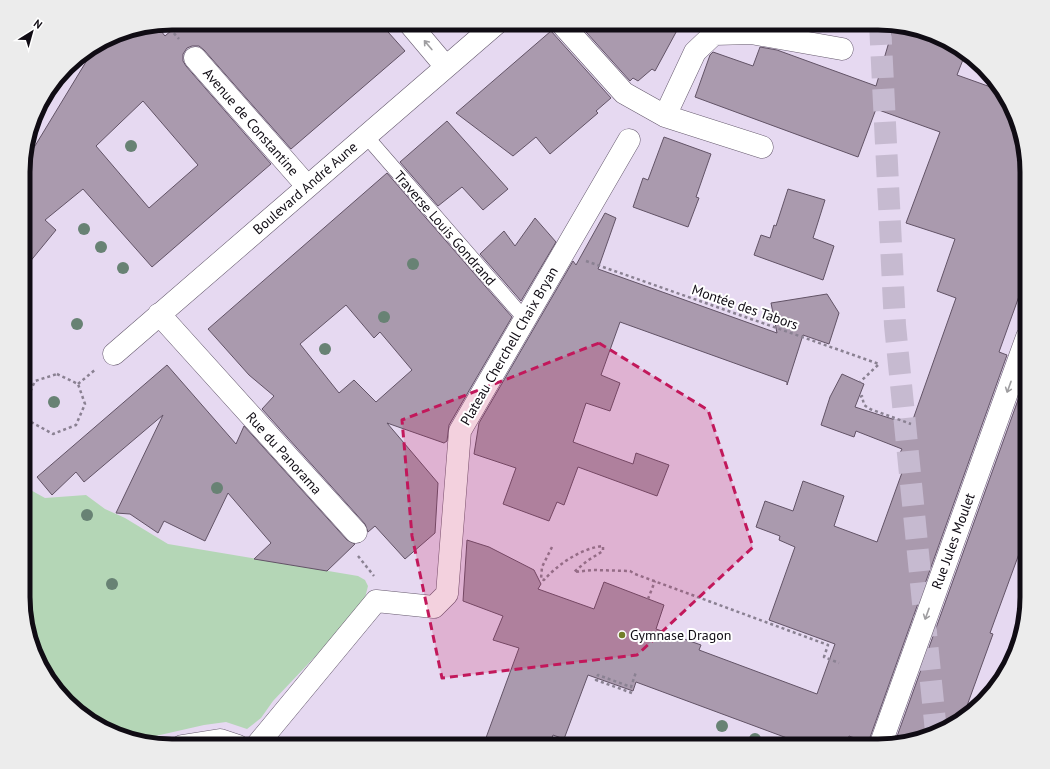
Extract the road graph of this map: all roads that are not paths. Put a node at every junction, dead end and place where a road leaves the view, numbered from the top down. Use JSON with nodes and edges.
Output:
{"nodes":[{"id":1,"x":415,"y":30,"type":"edge"},
{"id":2,"x":489,"y":30,"type":"edge"},
{"id":3,"x":567,"y":30,"type":"edge"},
{"id":4,"x":842,"y":49,"type":"dead end"},
{"id":5,"x":195,"y":58,"type":"dead end"},
{"id":6,"x":446,"y":67,"type":"junction"},
{"id":7,"x":665,"y":116,"type":"junction"},
{"id":8,"x":366,"y":136,"type":"junction"},
{"id":9,"x":629,"y":140,"type":"dead end"},
{"id":10,"x":762,"y":147,"type":"dead end"},
{"id":11,"x":307,"y":186,"type":"junction"},
{"id":12,"x":160,"y":314,"type":"junction"},
{"id":13,"x":525,"y":319,"type":"junction"},
{"id":14,"x":114,"y":354,"type":"dead end"},
{"id":15,"x":1020,"y":356,"type":"edge"},
{"id":16,"x":356,"y":532,"type":"road end"},
{"id":17,"x":262,"y":739,"type":"edge"},
{"id":18,"x":883,"y":739,"type":"edge"}],
"edges":[{"from":6,"to":1,"type":"street","one_way":true},
{"from":2,"to":6,"type":"street","name":"Boulevard André Aune"},
{"from":3,"to":7,"type":"street"},
{"from":4,"to":7,"type":"street"},
{"from":5,"to":11,"type":"street","name":"Avenue de Constantine"},
{"from":6,"to":8,"type":"street","name":"Boulevard André Aune"},
{"from":7,"to":10,"type":"street"},
{"from":8,"to":11,"type":"street","name":"Boulevard André Aune"},
{"from":8,"to":13,"type":"lane","name":"Traverse Louis Gondrand"},
{"from":9,"to":13,"type":"street","name":"Plateau Cherchell Chaix Bryan"},
{"from":11,"to":12,"type":"street","name":"Boulevard André Aune"},
{"from":12,"to":14,"type":"street","name":"Boulevard André Aune"},
{"from":12,"to":16,"type":"street","name":"Rue du Panorama"},
{"from":13,"to":17,"type":"street","name":"Plateau Cherchell Chaix Bryan"},
{"from":15,"to":18,"type":"street","name":"Rue Jules Moulet","one_way":true}]}
